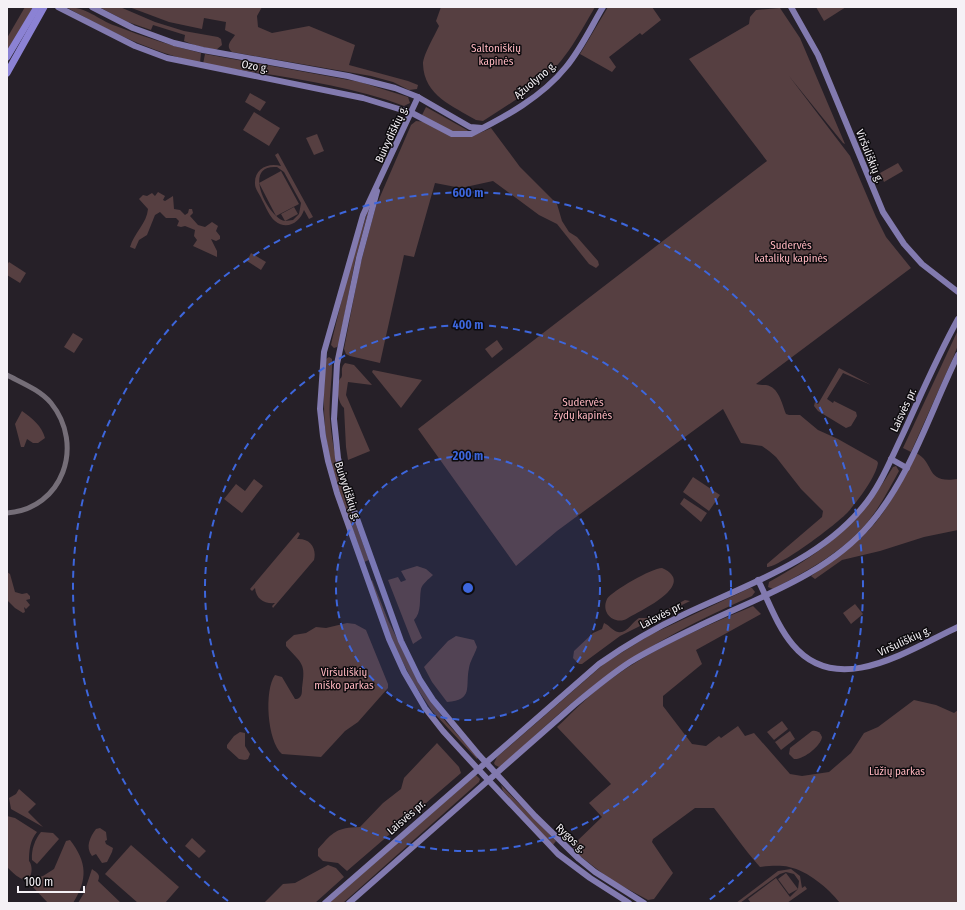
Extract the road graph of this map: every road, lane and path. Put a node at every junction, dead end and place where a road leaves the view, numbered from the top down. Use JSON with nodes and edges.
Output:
{"nodes":[{"id":1,"x":37,"y":7,"type":"edge"},
{"id":2,"x":44,"y":7,"type":"edge"},
{"id":3,"x":58,"y":7,"type":"edge"},
{"id":4,"x":92,"y":7,"type":"edge"},
{"id":5,"x":603,"y":7,"type":"edge"},
{"id":6,"x":791,"y":7,"type":"edge"},
{"id":7,"x":7,"y":57,"type":"edge"},
{"id":8,"x":7,"y":73,"type":"edge"},
{"id":9,"x":418,"y":97,"type":"junction"},
{"id":10,"x":412,"y":113,"type":"junction"},
{"id":11,"x":483,"y":128,"type":"junction"},
{"id":12,"x":452,"y":134,"type":"joint"},
{"id":13,"x":381,"y":178,"type":"junction"},
{"id":14,"x":958,"y":292,"type":"edge"},
{"id":15,"x":958,"y":319,"type":"edge"},
{"id":16,"x":958,"y":356,"type":"edge"},
{"id":17,"x":7,"y":375,"type":"edge"},
{"id":18,"x":891,"y":459,"type":"junction"},
{"id":19,"x":907,"y":468,"type":"junction"},
{"id":20,"x":7,"y":513,"type":"edge"},
{"id":21,"x":758,"y":580,"type":"junction"},
{"id":22,"x":766,"y":596,"type":"junction"},
{"id":23,"x":958,"y":627,"type":"edge"},
{"id":24,"x":485,"y":761,"type":"junction"},
{"id":25,"x":477,"y":768,"type":"junction"},
{"id":26,"x":496,"y":774,"type":"junction"},
{"id":27,"x":488,"y":780,"type":"junction"},
{"id":28,"x":325,"y":903,"type":"edge"},
{"id":29,"x":349,"y":903,"type":"edge"},
{"id":30,"x":629,"y":903,"type":"edge"},
{"id":31,"x":644,"y":903,"type":"edge"}],
"edges":[{"from":1,"to":7,"type":"highway"},
{"from":2,"to":8,"type":"highway"},
{"from":3,"to":10,"type":"main road","name":"Ozo g."},
{"from":4,"to":9,"type":"main road","name":"Ozo g."},
{"from":5,"to":11,"type":"main road","name":"Ąžuolyno g."},
{"from":6,"to":14,"type":"main road","name":"Viršuliškių g."},
{"from":9,"to":10,"type":"main road","name":"Buivydiškių g."},
{"from":9,"to":11,"type":"main road","name":"Ozo g."},
{"from":10,"to":12,"type":"main road","name":"Ozo g."},
{"from":10,"to":13,"type":"main road","name":"Buivydiškių g."},
{"from":11,"to":12,"type":"main road","name":"Ąžuolyno g."},
{"from":13,"to":24,"type":"main road","name":"Buivydiškių g."},
{"from":13,"to":25,"type":"main road","name":"Buivydiškių g."},
{"from":15,"to":18,"type":"main road","name":"Laisvės pr."},
{"from":16,"to":19,"type":"main road"},
{"from":17,"to":20,"type":"street"},
{"from":18,"to":19,"type":"main road"},
{"from":18,"to":21,"type":"main road","name":"Laisvės pr."},
{"from":19,"to":22,"type":"main road"},
{"from":21,"to":22,"type":"main road","name":"Viršuliškių g."},
{"from":21,"to":24,"type":"main road","name":"Laisvės pr."},
{"from":22,"to":23,"type":"main road","name":"Viršuliškių g."},
{"from":22,"to":26,"type":"main road"},
{"from":24,"to":25,"type":"main road","name":"Laisvės pr."},
{"from":24,"to":26,"type":"main road","name":"Buivydiškių g."},
{"from":25,"to":27,"type":"main road","name":"Buivydiškių g."},
{"from":25,"to":28,"type":"main road","name":"Laisvės pr."},
{"from":26,"to":27,"type":"main road"},
{"from":26,"to":31,"type":"main road","name":"Rygos g."},
{"from":27,"to":29,"type":"main road"},
{"from":27,"to":30,"type":"main road","name":"Rygos g."}]}
